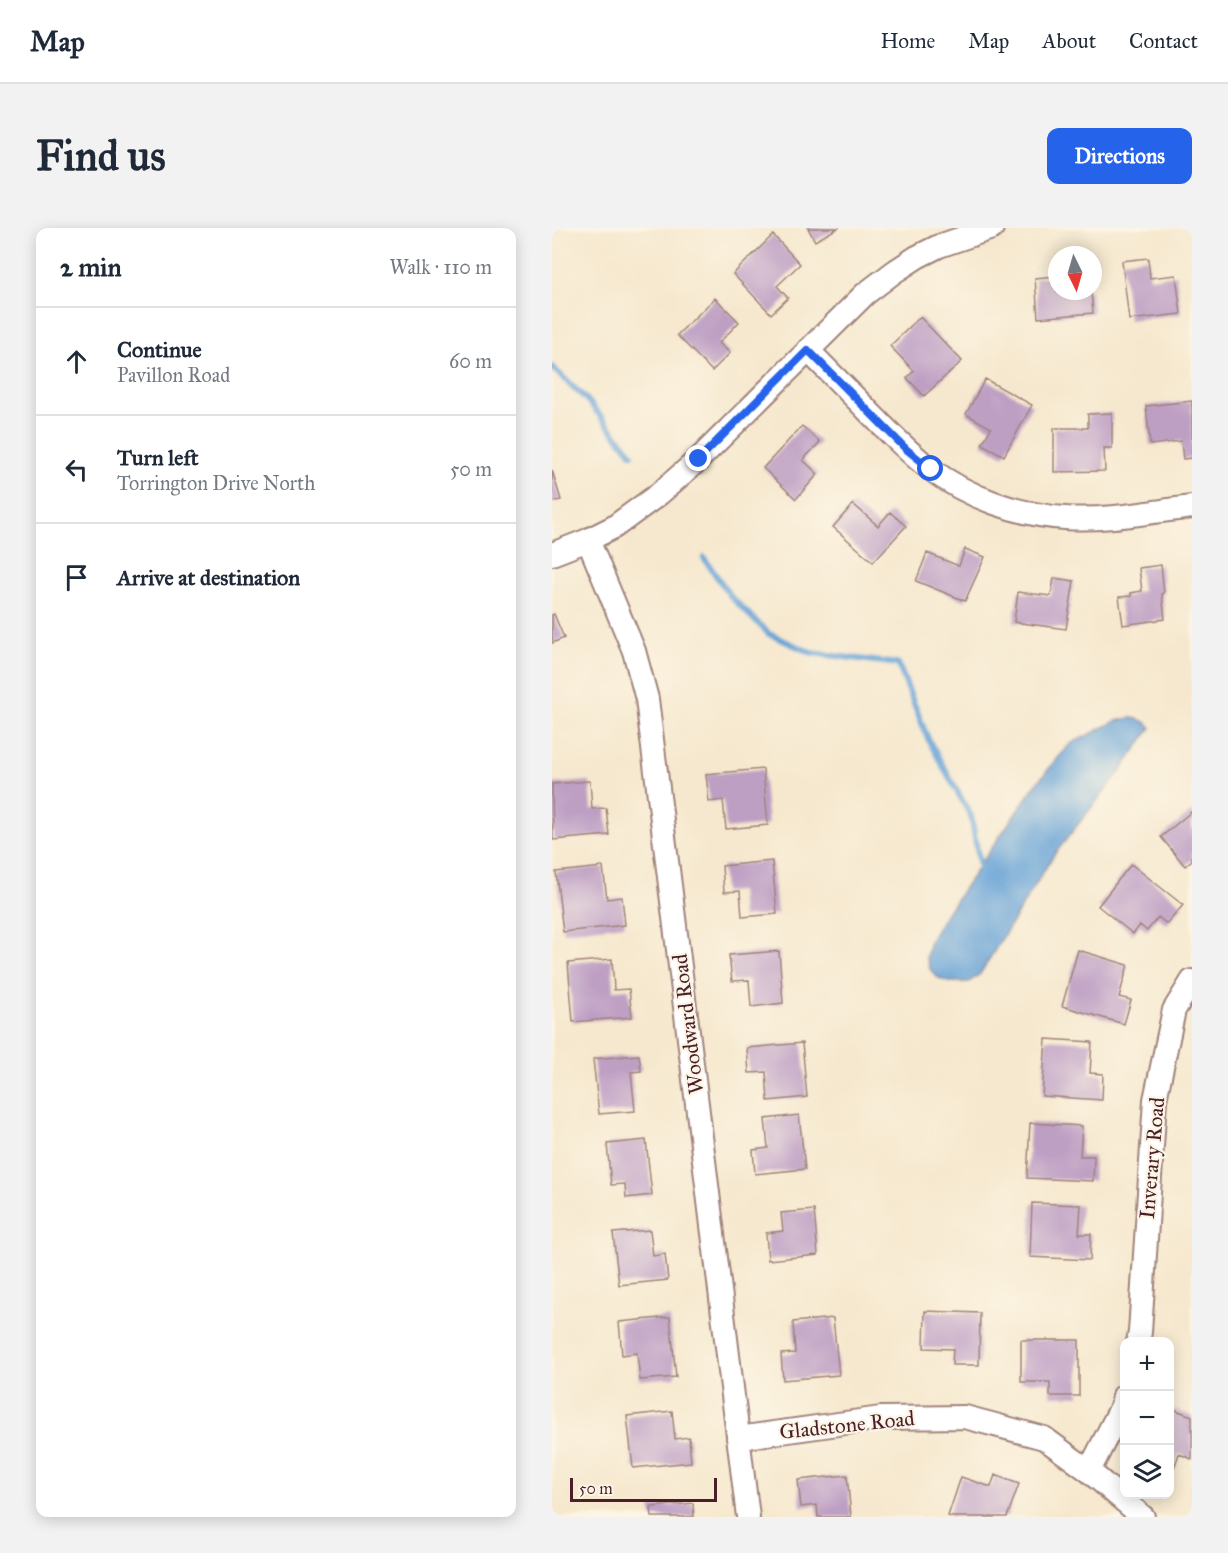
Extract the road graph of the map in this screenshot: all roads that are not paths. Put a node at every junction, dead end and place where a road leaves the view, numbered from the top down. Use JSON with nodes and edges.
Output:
{"nodes":[{"id":1,"x":992,"y":228,"type":"edge"},
{"id":2,"x":808,"y":350,"type":"junction"},
{"id":3,"x":1192,"y":507,"type":"edge"},
{"id":4,"x":588,"y":540,"type":"junction"},
{"id":5,"x":552,"y":554,"type":"edge"},
{"id":6,"x":1192,"y":981,"type":"edge"},
{"id":7,"x":1139,"y":1337,"type":"edge"},
{"id":8,"x":1120,"y":1410,"type":"edge"},
{"id":9,"x":738,"y":1438,"type":"junction"},
{"id":10,"x":1089,"y":1471,"type":"junction"},
{"id":11,"x":748,"y":1517,"type":"edge"},
{"id":12,"x":1143,"y":1517,"type":"edge"}],
"edges":[{"from":1,"to":2,"type":"street"},
{"from":2,"to":3,"type":"street"},
{"from":2,"to":4,"type":"street"},
{"from":4,"to":5,"type":"street"},
{"from":4,"to":9,"type":"street","name":"Woodward Road"},
{"from":6,"to":7,"type":"street","name":"Inverary Road"},
{"from":8,"to":10,"type":"street"},
{"from":9,"to":10,"type":"street","name":"Gladstone Road"},
{"from":9,"to":11,"type":"street","name":"Woodward Road"},
{"from":10,"to":12,"type":"street","name":"Gladstone Road"}]}
